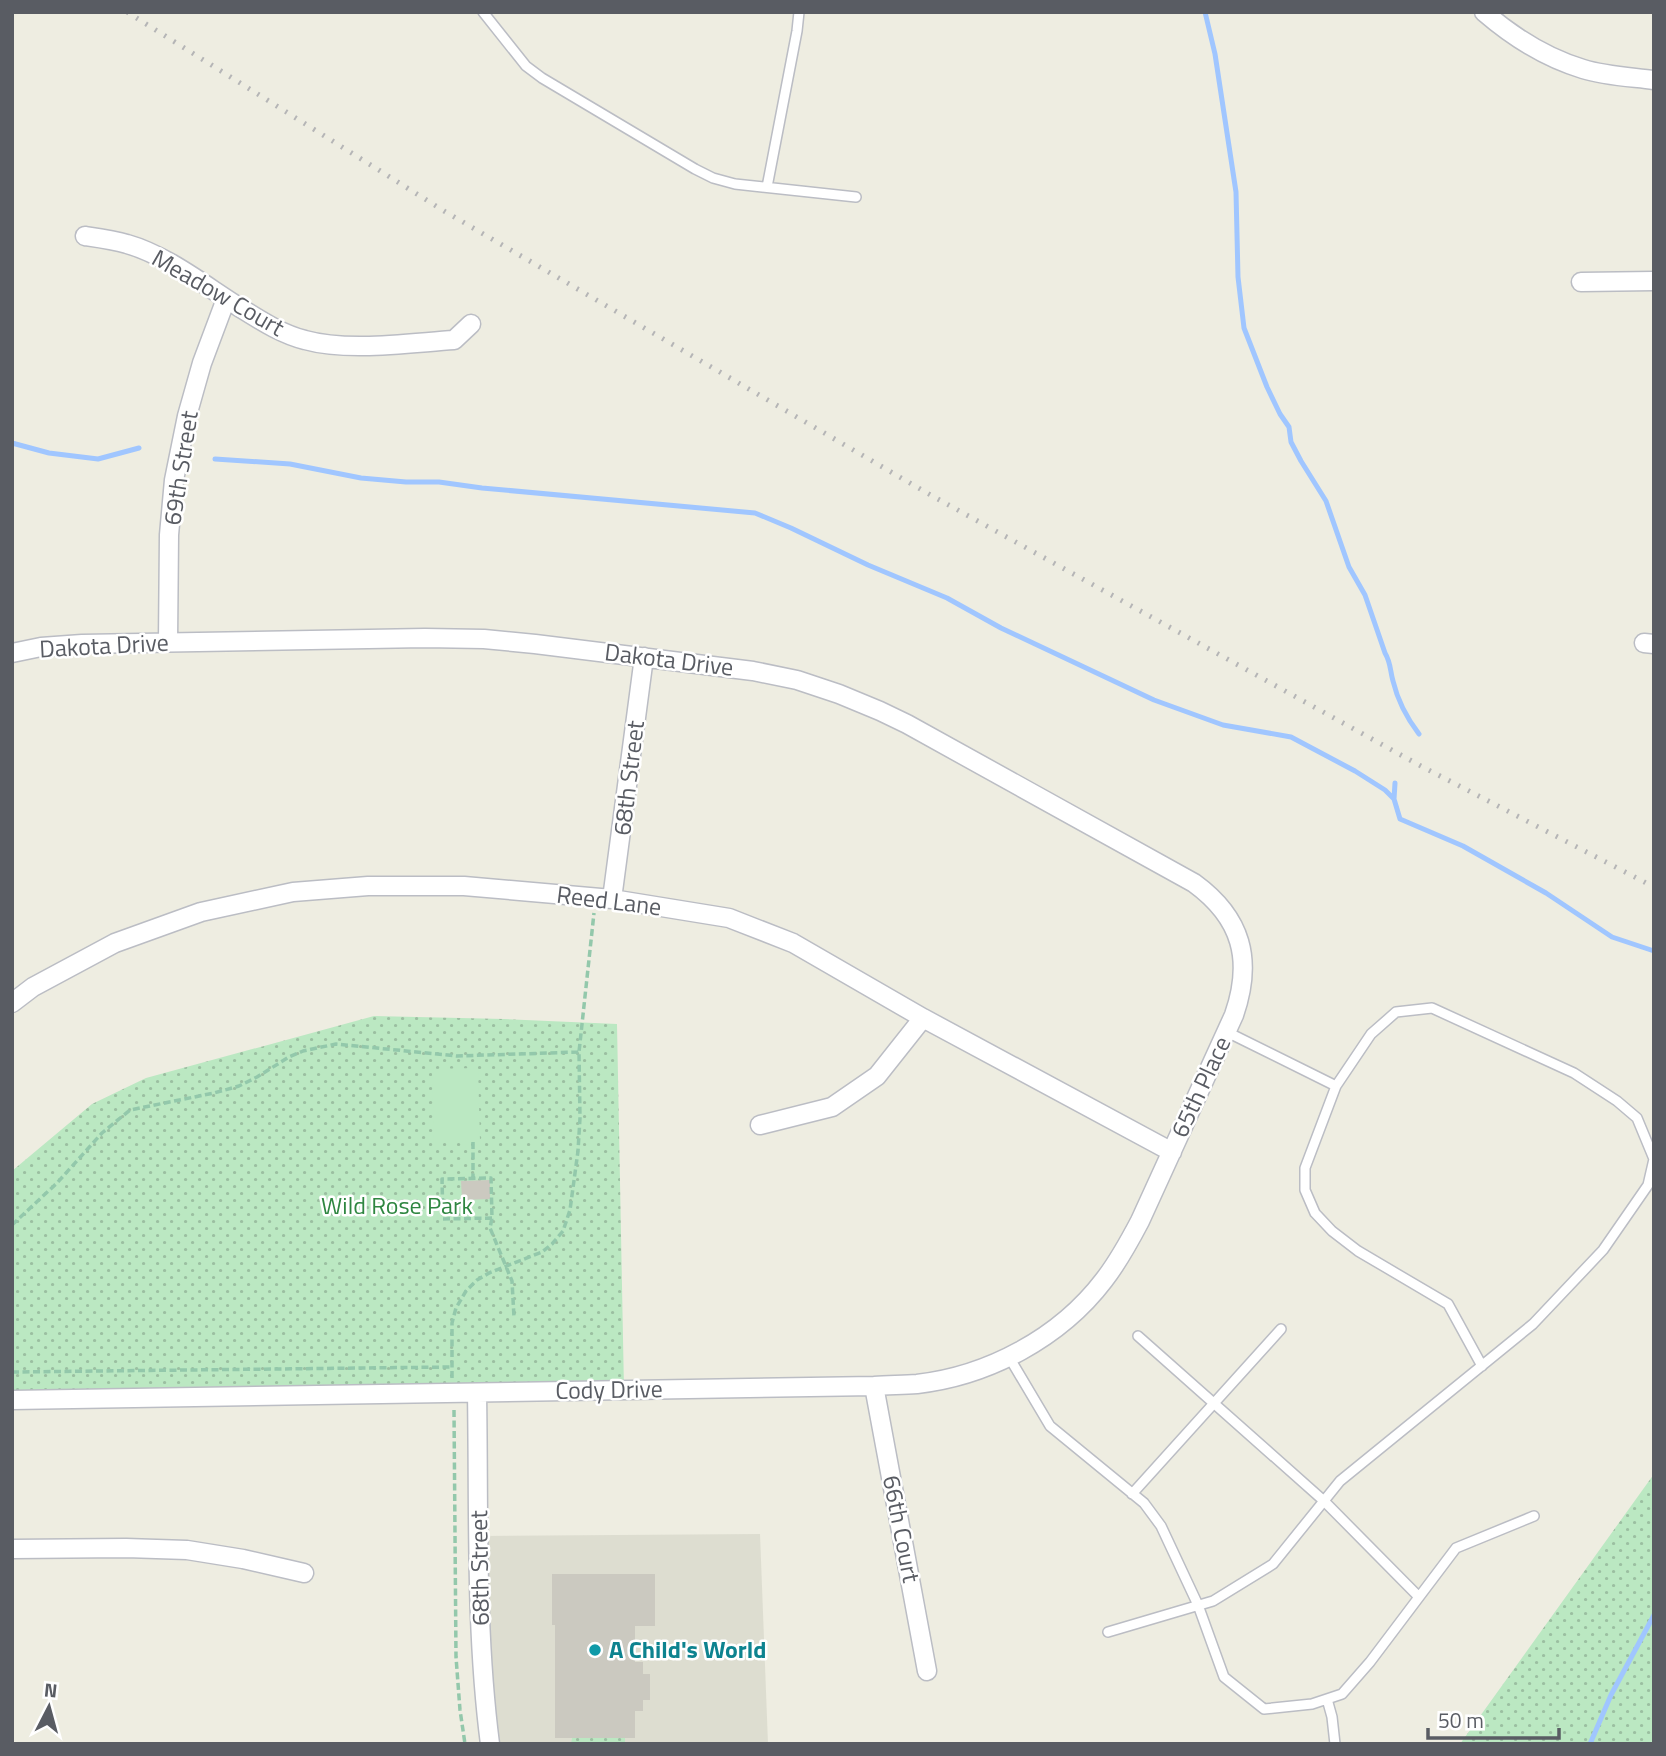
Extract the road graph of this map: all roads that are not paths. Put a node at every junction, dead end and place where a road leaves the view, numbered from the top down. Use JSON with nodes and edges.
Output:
{"nodes":[{"id":1,"x":483,"y":12,"type":"edge"},
{"id":2,"x":799,"y":12,"type":"edge"},
{"id":3,"x":1484,"y":12,"type":"edge"},
{"id":4,"x":1654,"y":80,"type":"edge"},
{"id":5,"x":767,"y":187,"type":"junction"},
{"id":6,"x":856,"y":197,"type":"dead end"},
{"id":7,"x":85,"y":236,"type":"dead end"},
{"id":8,"x":1654,"y":281,"type":"edge"},
{"id":9,"x":1581,"y":282,"type":"dead end"},
{"id":10,"x":226,"y":299,"type":"junction"},
{"id":11,"x":471,"y":324,"type":"dead end"},
{"id":12,"x":168,"y":642,"type":"junction"},
{"id":13,"x":12,"y":653,"type":"edge"},
{"id":14,"x":644,"y":657,"type":"junction"},
{"id":15,"x":612,"y":899,"type":"junction"},
{"id":16,"x":1241,"y":949,"type":"joint"},
{"id":17,"x":12,"y":1003,"type":"edge"},
{"id":18,"x":923,"y":1018,"type":"junction"},
{"id":19,"x":1227,"y":1032,"type":"junction"},
{"id":20,"x":1336,"y":1086,"type":"junction"},
{"id":21,"x":760,"y":1125,"type":"dead end"},
{"id":22,"x":1172,"y":1152,"type":"junction"},
{"id":23,"x":1654,"y":1159,"type":"edge"},
{"id":24,"x":1140,"y":1221,"type":"joint"},
{"id":25,"x":1281,"y":1329,"type":"dead end"},
{"id":26,"x":1138,"y":1336,"type":"dead end"},
{"id":27,"x":1009,"y":1357,"type":"junction"},
{"id":28,"x":1482,"y":1366,"type":"junction"},
{"id":29,"x":874,"y":1386,"type":"junction"},
{"id":30,"x":477,"y":1393,"type":"junction"},
{"id":31,"x":12,"y":1400,"type":"edge"},
{"id":32,"x":1213,"y":1403,"type":"junction"},
{"id":33,"x":1132,"y":1493,"type":"junction"},
{"id":34,"x":1324,"y":1501,"type":"junction"},
{"id":35,"x":1534,"y":1516,"type":"dead end"},
{"id":36,"x":12,"y":1549,"type":"edge"},
{"id":37,"x":304,"y":1573,"type":"dead end"},
{"id":38,"x":1419,"y":1597,"type":"junction"},
{"id":39,"x":1198,"y":1605,"type":"junction"},
{"id":40,"x":1108,"y":1632,"type":"dead end"},
{"id":41,"x":928,"y":1671,"type":"dead end"},
{"id":42,"x":1327,"y":1699,"type":"junction"},
{"id":43,"x":491,"y":1744,"type":"edge"},
{"id":44,"x":1335,"y":1744,"type":"edge"}],
"edges":[{"from":1,"to":5,"type":"lane"},
{"from":2,"to":5,"type":"lane"},
{"from":3,"to":4,"type":"street"},
{"from":5,"to":6,"type":"lane"},
{"from":7,"to":10,"type":"street","name":"Meadow Court"},
{"from":8,"to":9,"type":"street"},
{"from":10,"to":11,"type":"street","name":"Meadow Court"},
{"from":10,"to":12,"type":"street","name":"69th Street"},
{"from":12,"to":13,"type":"street","name":"Dakota Drive"},
{"from":12,"to":14,"type":"street","name":"Dakota Drive"},
{"from":14,"to":15,"type":"street","name":"68th Street"},
{"from":14,"to":16,"type":"street","name":"Dakota Drive"},
{"from":15,"to":17,"type":"street","name":"Reed Lane"},
{"from":15,"to":18,"type":"street","name":"Reed Lane"},
{"from":16,"to":19,"type":"street","name":"65th Place"},
{"from":18,"to":21,"type":"street"},
{"from":18,"to":22,"type":"street","name":"Reed Lane"},
{"from":19,"to":20,"type":"lane"},
{"from":19,"to":22,"type":"street","name":"65th Place"},
{"from":20,"to":23,"type":"lane"},
{"from":20,"to":28,"type":"lane"},
{"from":22,"to":24,"type":"street","name":"65th Place"},
{"from":23,"to":28,"type":"lane"},
{"from":24,"to":27,"type":"street","name":"Cody Drive"},
{"from":25,"to":32,"type":"lane"},
{"from":26,"to":32,"type":"lane"},
{"from":27,"to":29,"type":"street","name":"Cody Drive"},
{"from":27,"to":33,"type":"lane"},
{"from":28,"to":34,"type":"lane"},
{"from":29,"to":30,"type":"street","name":"Cody Drive"},
{"from":29,"to":41,"type":"street","name":"66th Court"},
{"from":30,"to":31,"type":"street","name":"Cody Drive"},
{"from":30,"to":43,"type":"street","name":"68th Street"},
{"from":32,"to":33,"type":"lane"},
{"from":32,"to":34,"type":"lane"},
{"from":33,"to":39,"type":"lane"},
{"from":34,"to":38,"type":"lane"},
{"from":34,"to":39,"type":"lane"},
{"from":35,"to":38,"type":"lane"},
{"from":36,"to":37,"type":"street"},
{"from":38,"to":42,"type":"lane"},
{"from":39,"to":40,"type":"lane"},
{"from":39,"to":42,"type":"lane"},
{"from":42,"to":44,"type":"lane"}]}
